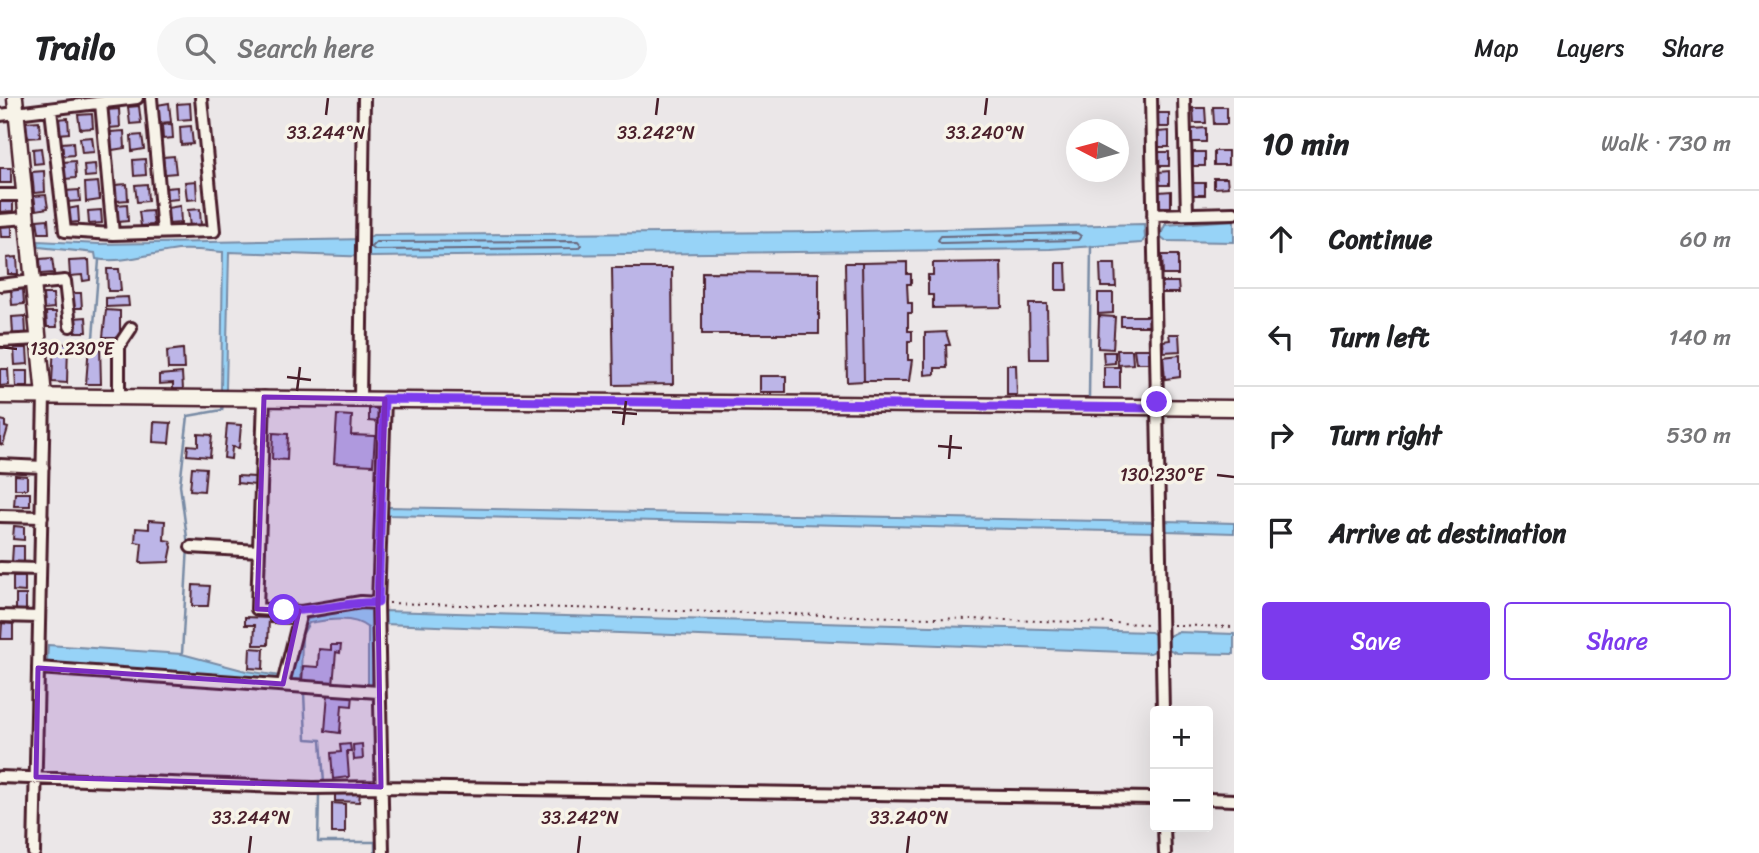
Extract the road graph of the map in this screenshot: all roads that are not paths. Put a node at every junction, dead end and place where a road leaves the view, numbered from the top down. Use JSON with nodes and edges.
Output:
{"nodes":[{"id":1,"x":15,"y":98,"type":"edge"},
{"id":2,"x":137,"y":98,"type":"edge"},
{"id":3,"x":151,"y":98,"type":"edge"},
{"id":4,"x":201,"y":98,"type":"edge"},
{"id":5,"x":364,"y":98,"type":"edge"},
{"id":6,"x":1151,"y":98,"type":"edge"},
{"id":7,"x":1184,"y":98,"type":"edge"},
{"id":8,"x":101,"y":103,"type":"junction"},
{"id":9,"x":51,"y":110,"type":"junction"},
{"id":10,"x":16,"y":114,"type":"junction"},
{"id":11,"x":0,"y":115,"type":"edge"},
{"id":12,"x":0,"y":195,"type":"edge"},
{"id":13,"x":26,"y":195,"type":"junction"},
{"id":14,"x":1234,"y":213,"type":"edge"},
{"id":15,"x":1186,"y":214,"type":"junction"},
{"id":16,"x":1153,"y":215,"type":"junction"},
{"id":17,"x":28,"y":218,"type":"junction"},
{"id":18,"x":0,"y":220,"type":"edge"},
{"id":19,"x":163,"y":232,"type":"junction"},
{"id":20,"x":113,"y":234,"type":"junction"},
{"id":21,"x":34,"y":282,"type":"junction"},
{"id":22,"x":0,"y":285,"type":"edge"},
{"id":23,"x":70,"y":326,"type":"dead end"},
{"id":24,"x":131,"y":328,"type":"dead end"},
{"id":25,"x":39,"y":339,"type":"junction"},
{"id":26,"x":0,"y":341,"type":"edge"},
{"id":27,"x":0,"y":396,"type":"edge"},
{"id":28,"x":44,"y":396,"type":"junction"},
{"id":29,"x":119,"y":396,"type":"junction"},
{"id":30,"x":264,"y":397,"type":"junction"},
{"id":31,"x":360,"y":398,"type":"junction"},
{"id":32,"x":384,"y":399,"type":"junction"},
{"id":33,"x":1157,"y":408,"type":"junction"},
{"id":34,"x":1234,"y":408,"type":"edge"},
{"id":35,"x":0,"y":465,"type":"edge"},
{"id":36,"x":43,"y":467,"type":"junction"},
{"id":37,"x":0,"y":516,"type":"edge"},
{"id":38,"x":42,"y":517,"type":"junction"},
{"id":39,"x":191,"y":547,"type":"dead end"},
{"id":40,"x":259,"y":551,"type":"junction"},
{"id":41,"x":0,"y":568,"type":"edge"},
{"id":42,"x":40,"y":569,"type":"junction"},
{"id":43,"x":378,"y":603,"type":"junction"},
{"id":44,"x":301,"y":612,"type":"junction"},
{"id":45,"x":0,"y":616,"type":"edge"},
{"id":46,"x":39,"y":617,"type":"junction"},
{"id":47,"x":38,"y":668,"type":"junction"},
{"id":48,"x":283,"y":684,"type":"junction"},
{"id":49,"x":378,"y":692,"type":"junction"},
{"id":50,"x":1163,"y":706,"type":"edge"},
{"id":51,"x":0,"y":777,"type":"edge"},
{"id":52,"x":36,"y":777,"type":"junction"},
{"id":53,"x":381,"y":786,"type":"junction"},
{"id":54,"x":1150,"y":799,"type":"edge"},
{"id":55,"x":1213,"y":799,"type":"edge"},
{"id":56,"x":1234,"y":800,"type":"edge"},
{"id":57,"x":1164,"y":832,"type":"edge"},
{"id":58,"x":34,"y":853,"type":"edge"},
{"id":59,"x":383,"y":853,"type":"edge"},
{"id":60,"x":1165,"y":853,"type":"edge"}],
"edges":[{"from":1,"to":10,"type":"street"},
{"from":2,"to":8,"type":"street"},
{"from":3,"to":19,"type":"street"},
{"from":4,"to":19,"type":"street"},
{"from":5,"to":31,"type":"street"},
{"from":6,"to":16,"type":"street"},
{"from":7,"to":15,"type":"street"},
{"from":8,"to":9,"type":"street"},
{"from":8,"to":20,"type":"street"},
{"from":9,"to":10,"type":"street"},
{"from":9,"to":20,"type":"street"},
{"from":10,"to":11,"type":"street"},
{"from":10,"to":13,"type":"street"},
{"from":12,"to":13,"type":"street"},
{"from":13,"to":17,"type":"street"},
{"from":14,"to":15,"type":"street"},
{"from":15,"to":16,"type":"street"},
{"from":16,"to":33,"type":"street"},
{"from":17,"to":18,"type":"street"},
{"from":17,"to":21,"type":"street"},
{"from":19,"to":20,"type":"street"},
{"from":21,"to":22,"type":"street"},
{"from":21,"to":23,"type":"street"},
{"from":21,"to":25,"type":"street"},
{"from":24,"to":29,"type":"street"},
{"from":25,"to":26,"type":"street"},
{"from":25,"to":28,"type":"street"},
{"from":27,"to":28,"type":"street"},
{"from":28,"to":29,"type":"street"},
{"from":28,"to":36,"type":"street"},
{"from":29,"to":30,"type":"street"},
{"from":30,"to":31,"type":"street"},
{"from":30,"to":40,"type":"street"},
{"from":31,"to":32,"type":"street"},
{"from":32,"to":33,"type":"street"},
{"from":32,"to":43,"type":"street"},
{"from":33,"to":34,"type":"street"},
{"from":33,"to":50,"type":"street"},
{"from":35,"to":36,"type":"street"},
{"from":36,"to":38,"type":"street"},
{"from":37,"to":38,"type":"street"},
{"from":38,"to":42,"type":"street"},
{"from":39,"to":40,"type":"street"},
{"from":40,"to":44,"type":"street"},
{"from":41,"to":42,"type":"street"},
{"from":42,"to":46,"type":"street"},
{"from":43,"to":44,"type":"street"},
{"from":43,"to":49,"type":"street"},
{"from":44,"to":48,"type":"street"},
{"from":45,"to":46,"type":"street"},
{"from":46,"to":47,"type":"street"},
{"from":47,"to":48,"type":"street"},
{"from":47,"to":52,"type":"street"},
{"from":48,"to":49,"type":"street"},
{"from":49,"to":53,"type":"street"},
{"from":51,"to":52,"type":"street"},
{"from":52,"to":53,"type":"street"},
{"from":52,"to":58,"type":"street"},
{"from":53,"to":54,"type":"street"},
{"from":53,"to":59,"type":"street"},
{"from":55,"to":56,"type":"street"},
{"from":57,"to":60,"type":"street"}]}
